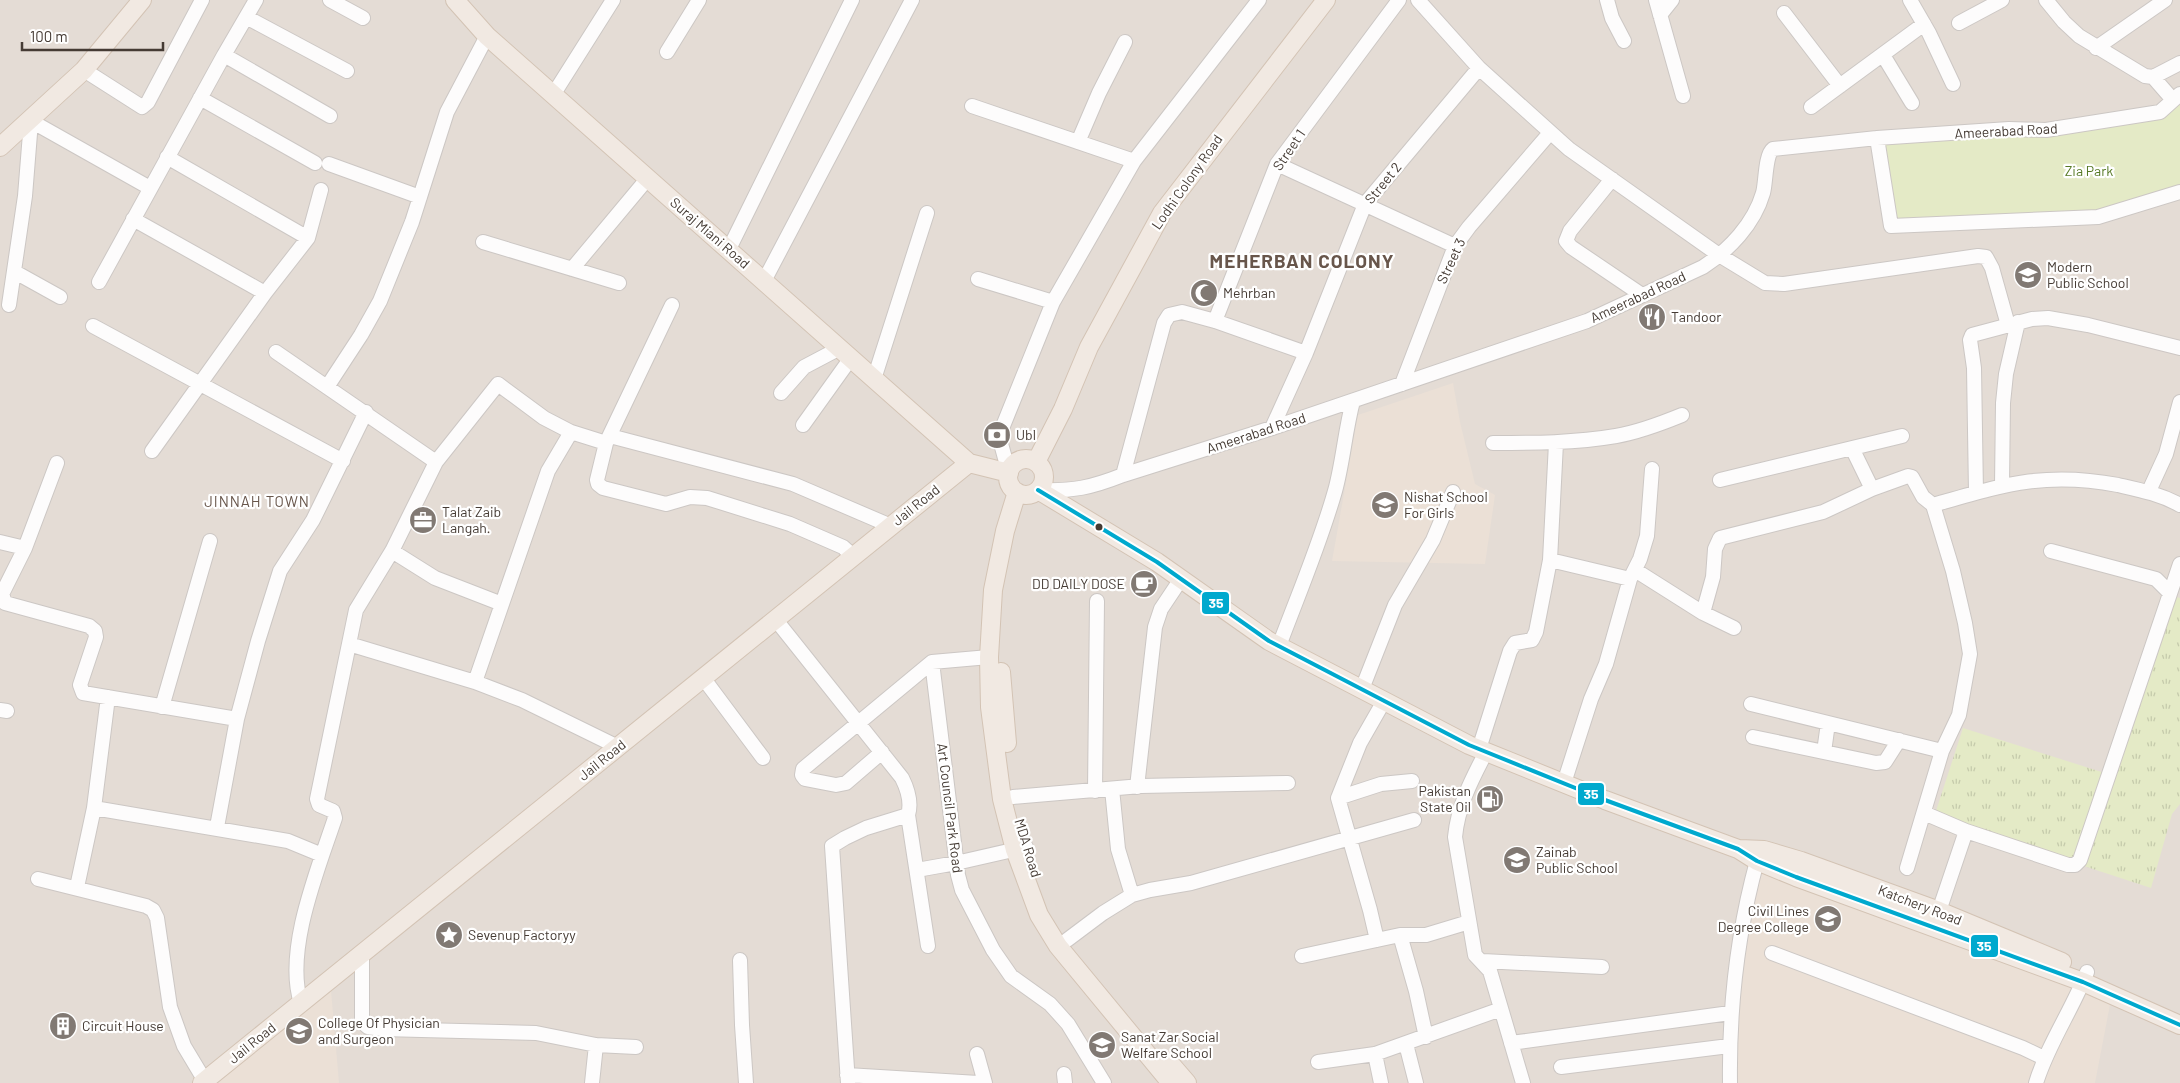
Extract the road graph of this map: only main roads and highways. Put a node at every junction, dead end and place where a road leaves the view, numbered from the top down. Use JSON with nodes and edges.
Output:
{"nodes":[{"id":1,"x":142,"y":0,"type":"edge"},
{"id":2,"x":455,"y":0,"type":"edge"},
{"id":3,"x":1326,"y":0,"type":"edge"},
{"id":4,"x":1,"y":145,"type":"edge"},
{"id":5,"x":1036,"y":462,"type":"junction"},
{"id":6,"x":969,"y":463,"type":"junction"},
{"id":7,"x":1009,"y":473,"type":"junction"},
{"id":8,"x":1038,"y":490,"type":"junction"},
{"id":9,"x":1017,"y":492,"type":"junction"},
{"id":10,"x":999,"y":564,"type":"junction"},
{"id":11,"x":1021,"y":848,"type":"junction"},
{"id":12,"x":1738,"y":849,"type":"junction"},
{"id":13,"x":1798,"y":869,"type":"junction"},
{"id":14,"x":1897,"y":904,"type":"junction"},
{"id":15,"x":1984,"y":938,"type":"junction"},
{"id":16,"x":2129,"y":995,"type":"junction"},
{"id":17,"x":2180,"y":1011,"type":"edge"},
{"id":18,"x":2180,"y":1025,"type":"edge"},
{"id":19,"x":1147,"y":1046,"type":"junction"},
{"id":20,"x":203,"y":1082,"type":"edge"},
{"id":21,"x":1172,"y":1083,"type":"edge"},
{"id":22,"x":1187,"y":1083,"type":"edge"}],
"edges":[{"from":1,"to":4,"type":"main road"},
{"from":2,"to":6,"type":"main road","name":"Suraj Miani Road"},
{"from":3,"to":5,"type":"main road","name":"Lodhi Colony Road"},
{"from":5,"to":7,"type":"main road"},
{"from":5,"to":8,"type":"main road"},
{"from":6,"to":7,"type":"main road"},
{"from":6,"to":20,"type":"main road","name":"Jail Road"},
{"from":7,"to":9,"type":"main road"},
{"from":8,"to":9,"type":"main road"},
{"from":8,"to":12,"type":"main road","name":"Katchery Road"},
{"from":9,"to":10,"type":"main road","name":"MDA Road"},
{"from":10,"to":11,"type":"main road","name":"MDA Road"},
{"from":10,"to":11,"type":"main road","name":"MDA Road"},
{"from":11,"to":19,"type":"main road","name":"MDA Road"},
{"from":11,"to":19,"type":"main road","name":"MDA Road"},
{"from":12,"to":13,"type":"main road","name":"Katchery Road"},
{"from":12,"to":13,"type":"main road","name":"Katchery Road"},
{"from":13,"to":14,"type":"main road","name":"Katchery Road"},
{"from":14,"to":15,"type":"main road","name":"Katchery Road"},
{"from":14,"to":15,"type":"main road","name":"Katchery Road"},
{"from":15,"to":16,"type":"main road","name":"Katchery Road"},
{"from":16,"to":17,"type":"main road","name":"Katchery Road"},
{"from":16,"to":18,"type":"main road","name":"Katchery Road"},
{"from":19,"to":21,"type":"main road","name":"MDA Road"},
{"from":19,"to":22,"type":"main road","name":"MDA Road"}]}
